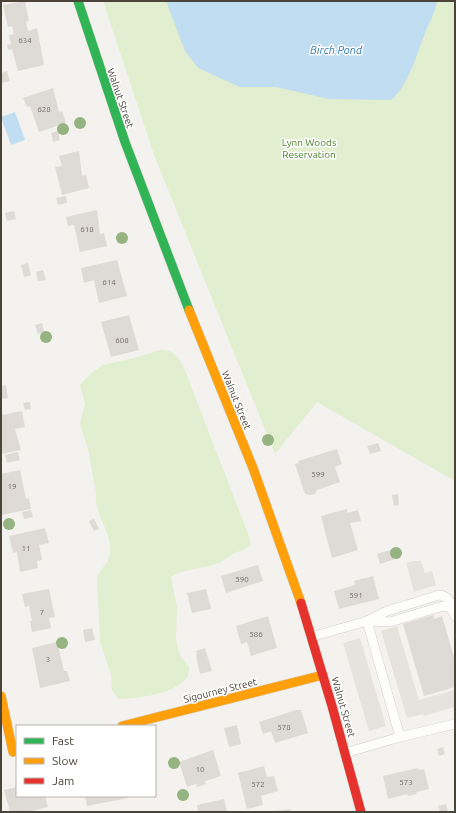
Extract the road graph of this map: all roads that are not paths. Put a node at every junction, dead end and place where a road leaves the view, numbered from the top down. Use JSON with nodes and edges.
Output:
{"nodes":[{"id":1,"x":78,"y":1,"type":"edge"},
{"id":2,"x":454,"y":615,"type":"edge"},
{"id":3,"x":367,"y":621,"type":"junction"},
{"id":4,"x":312,"y":637,"type":"junction"},
{"id":5,"x":324,"y":676,"type":"junction"},
{"id":6,"x":1,"y":696,"type":"edge"},
{"id":7,"x":455,"y":724,"type":"edge"},
{"id":8,"x":126,"y":725,"type":"edge"},
{"id":9,"x":400,"y":737,"type":"junction"},
{"id":10,"x":13,"y":752,"type":"dead end"},
{"id":11,"x":345,"y":753,"type":"junction"},
{"id":12,"x":362,"y":812,"type":"edge"}],
"edges":[{"from":1,"to":4,"type":"main road","name":"Walnut Street"},
{"from":2,"to":3,"type":"lane"},
{"from":3,"to":4,"type":"lane"},
{"from":3,"to":9,"type":"lane"},
{"from":4,"to":5,"type":"main road","name":"Walnut Street"},
{"from":5,"to":8,"type":"main road","name":"Sigourney Street"},
{"from":5,"to":11,"type":"main road","name":"Walnut Street"},
{"from":6,"to":10,"type":"main road"},
{"from":7,"to":9,"type":"lane"},
{"from":9,"to":11,"type":"lane"},
{"from":11,"to":12,"type":"main road","name":"Walnut Street"}]}
